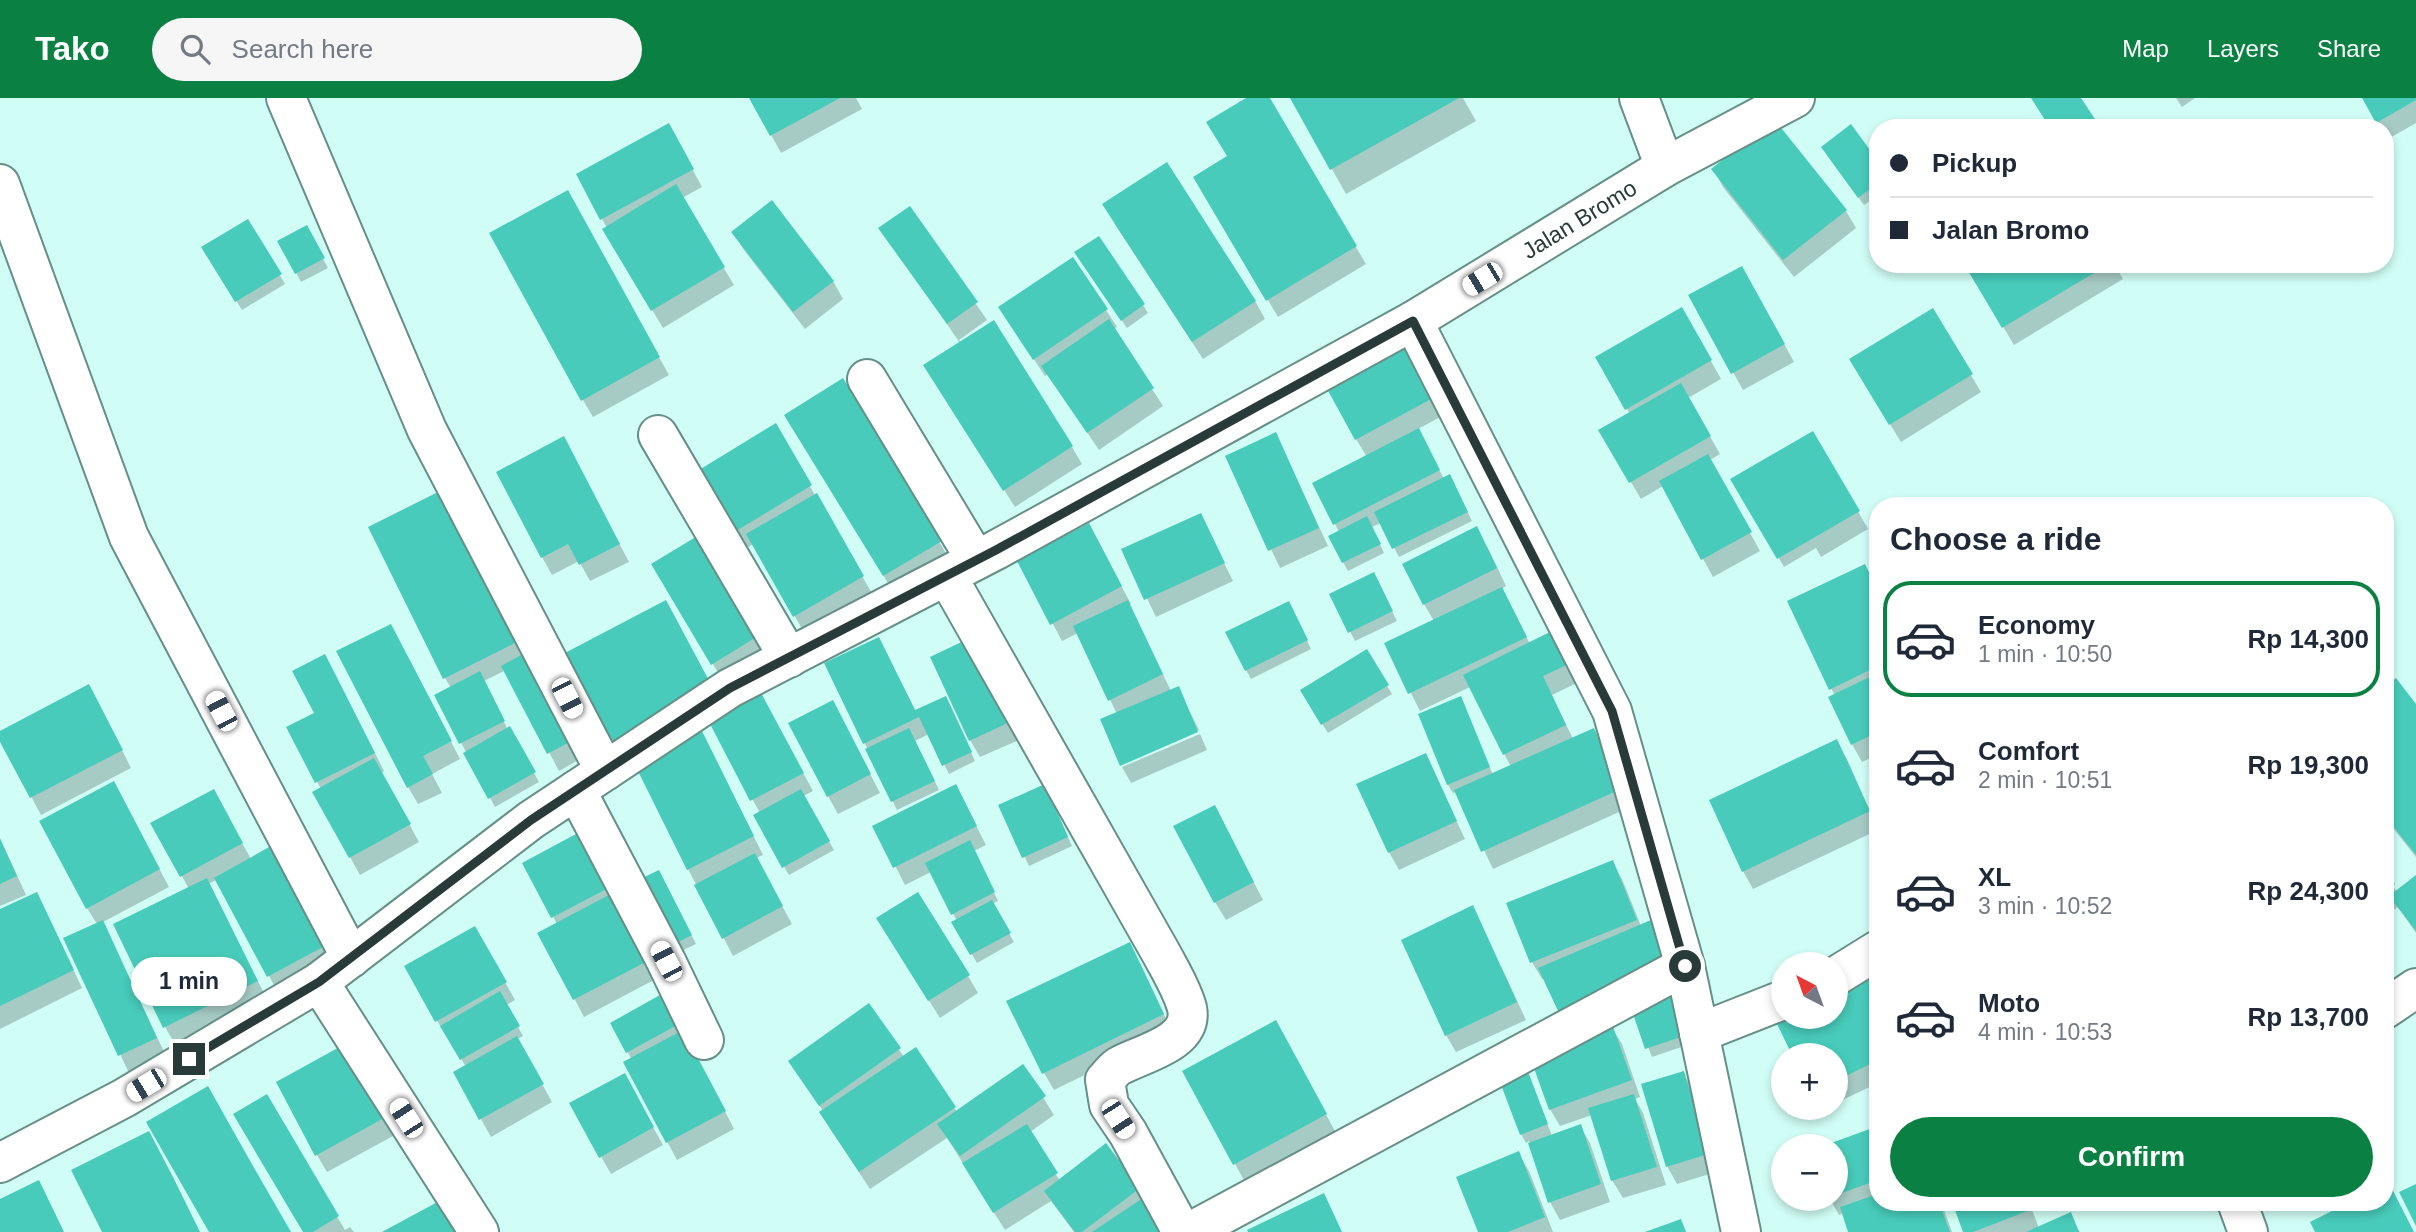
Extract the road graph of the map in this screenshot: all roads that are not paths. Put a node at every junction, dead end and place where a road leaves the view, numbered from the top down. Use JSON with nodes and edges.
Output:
{"nodes":[{"id":1,"x":286,"y":98,"type":"edge"},
{"id":2,"x":1639,"y":98,"type":"edge"},
{"id":3,"x":1795,"y":98,"type":"edge"},
{"id":4,"x":1665,"y":167,"type":"junction"},
{"id":5,"x":0,"y":184,"type":"edge"},
{"id":6,"x":1413,"y":321,"type":"junction"},
{"id":7,"x":867,"y":379,"type":"dead end"},
{"id":8,"x":658,"y":435,"type":"dead end"},
{"id":9,"x":962,"y":568,"type":"junction"},
{"id":10,"x":789,"y":658,"type":"junction"},
{"id":11,"x":590,"y":780,"type":"junction"},
{"id":12,"x":1869,"y":956,"type":"edge"},
{"id":13,"x":351,"y":958,"type":"junction"},
{"id":14,"x":1685,"y":966,"type":"junction"},
{"id":15,"x":1848,"y":969,"type":"edge"},
{"id":16,"x":319,"y":982,"type":"junction"},
{"id":17,"x":2416,"y":988,"type":"edge"},
{"id":18,"x":2394,"y":1003,"type":"edge"},
{"id":19,"x":1771,"y":1005,"type":"edge"},
{"id":20,"x":1699,"y":1033,"type":"junction"},
{"id":21,"x":704,"y":1040,"type":"dead end"},
{"id":22,"x":0,"y":1164,"type":"edge"},
{"id":23,"x":2240,"y":1211,"type":"edge"},
{"id":24,"x":480,"y":1232,"type":"edge"},
{"id":25,"x":1182,"y":1232,"type":"edge"},
{"id":26,"x":1190,"y":1232,"type":"edge"},
{"id":27,"x":1741,"y":1232,"type":"edge"},
{"id":28,"x":2248,"y":1232,"type":"edge"}],
"edges":[{"from":1,"to":11,"type":"street"},
{"from":2,"to":4,"type":"street"},
{"from":3,"to":4,"type":"street","name":"Jalan Bromo"},
{"from":4,"to":6,"type":"street","name":"Jalan Bromo"},
{"from":5,"to":13,"type":"street"},
{"from":6,"to":9,"type":"street","name":"Jalan Bromo"},
{"from":6,"to":14,"type":"street"},
{"from":7,"to":9,"type":"street"},
{"from":8,"to":10,"type":"street"},
{"from":9,"to":10,"type":"street","name":"Jalan Bromo"},
{"from":9,"to":25,"type":"street"},
{"from":10,"to":11,"type":"street","name":"Jalan Bromo"},
{"from":11,"to":13,"type":"street","name":"Jalan Bromo"},
{"from":11,"to":21,"type":"street"},
{"from":12,"to":15,"type":"street"},
{"from":13,"to":16,"type":"street","name":"Jalan Bromo"},
{"from":14,"to":20,"type":"street"},
{"from":14,"to":26,"type":"street"},
{"from":16,"to":22,"type":"street","name":"Jalan Bromo"},
{"from":16,"to":24,"type":"street"},
{"from":17,"to":18,"type":"street"},
{"from":19,"to":20,"type":"street"},
{"from":20,"to":27,"type":"street"},
{"from":23,"to":28,"type":"street"}]}
